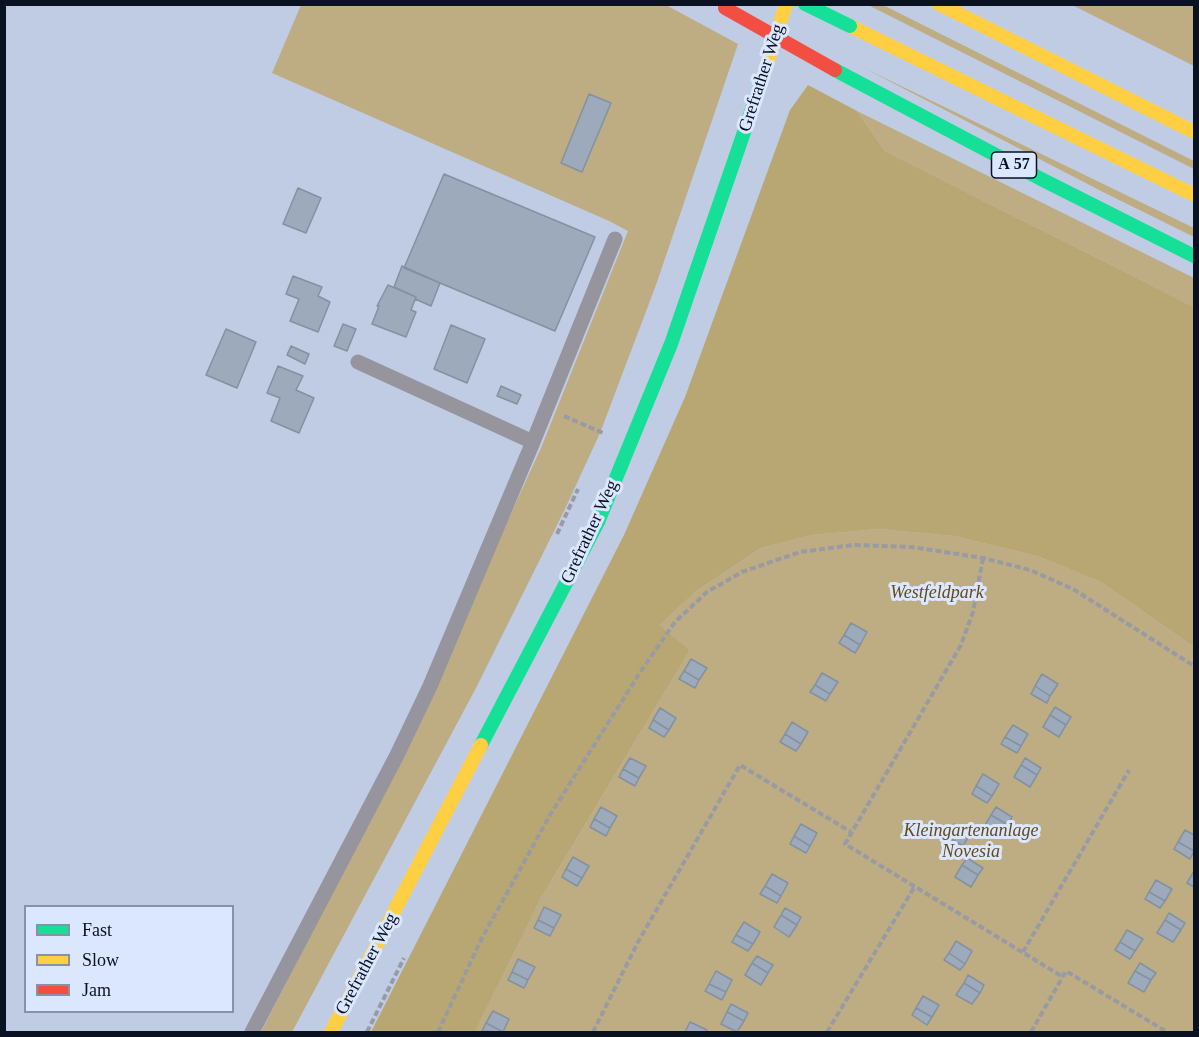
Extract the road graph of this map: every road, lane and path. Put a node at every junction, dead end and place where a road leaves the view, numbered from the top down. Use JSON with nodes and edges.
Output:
{"nodes":[{"id":1,"x":786,"y":4,"type":"edge"},
{"id":2,"x":805,"y":4,"type":"edge"},
{"id":3,"x":939,"y":4,"type":"edge"},
{"id":4,"x":722,"y":6,"type":"edge"},
{"id":5,"x":1193,"y":130,"type":"edge"},
{"id":6,"x":1194,"y":195,"type":"edge"},
{"id":7,"x":615,"y":239,"type":"dead end"},
{"id":8,"x":1194,"y":256,"type":"edge"},
{"id":9,"x":358,"y":362,"type":"dead end"},
{"id":10,"x":547,"y":408,"type":"junction"},
{"id":11,"x":608,"y":423,"type":"dead end"},
{"id":12,"x":604,"y":433,"type":"junction"},
{"id":13,"x":533,"y":442,"type":"junction"},
{"id":14,"x":600,"y":443,"type":"dead end"},
{"id":15,"x":582,"y":482,"type":"dead end"},
{"id":16,"x":553,"y":542,"type":"dead end"},
{"id":17,"x":983,"y":558,"type":"junction"},
{"id":18,"x":1194,"y":666,"type":"edge"},
{"id":19,"x":1129,"y":770,"type":"dead end"},
{"id":20,"x":851,"y":832,"type":"junction"},
{"id":21,"x":915,"y":886,"type":"junction"},
{"id":22,"x":1023,"y":952,"type":"junction"},
{"id":23,"x":1063,"y":976,"type":"junction"},
{"id":24,"x":252,"y":1032,"type":"edge"},
{"id":25,"x":331,"y":1032,"type":"edge"},
{"id":26,"x":438,"y":1032,"type":"edge"},
{"id":27,"x":593,"y":1032,"type":"edge"},
{"id":28,"x":827,"y":1032,"type":"edge"},
{"id":29,"x":1031,"y":1032,"type":"edge"},
{"id":30,"x":1167,"y":1032,"type":"edge"}],
"edges":[{"from":1,"to":25,"type":"main road","name":"Grefrather Weg"},
{"from":2,"to":6,"type":"main road","bridge":true},
{"from":3,"to":5,"type":"main road"},
{"from":4,"to":8,"type":"main road","number":"A 57","bridge":true},
{"from":7,"to":10,"type":"lane"},
{"from":9,"to":13,"type":"lane"},
{"from":10,"to":12,"type":"path"},
{"from":10,"to":13,"type":"lane"},
{"from":11,"to":12,"type":"path"},
{"from":12,"to":14,"type":"path"},
{"from":13,"to":24,"type":"lane"},
{"from":15,"to":16,"type":"path"},
{"from":17,"to":18,"type":"path"},
{"from":17,"to":20,"type":"path"},
{"from":17,"to":26,"type":"path"},
{"from":19,"to":22,"type":"path"},
{"from":20,"to":21,"type":"path"},
{"from":20,"to":27,"type":"path"},
{"from":21,"to":22,"type":"path"},
{"from":21,"to":28,"type":"path"},
{"from":22,"to":23,"type":"path"},
{"from":23,"to":29,"type":"path"},
{"from":23,"to":30,"type":"path"}]}
